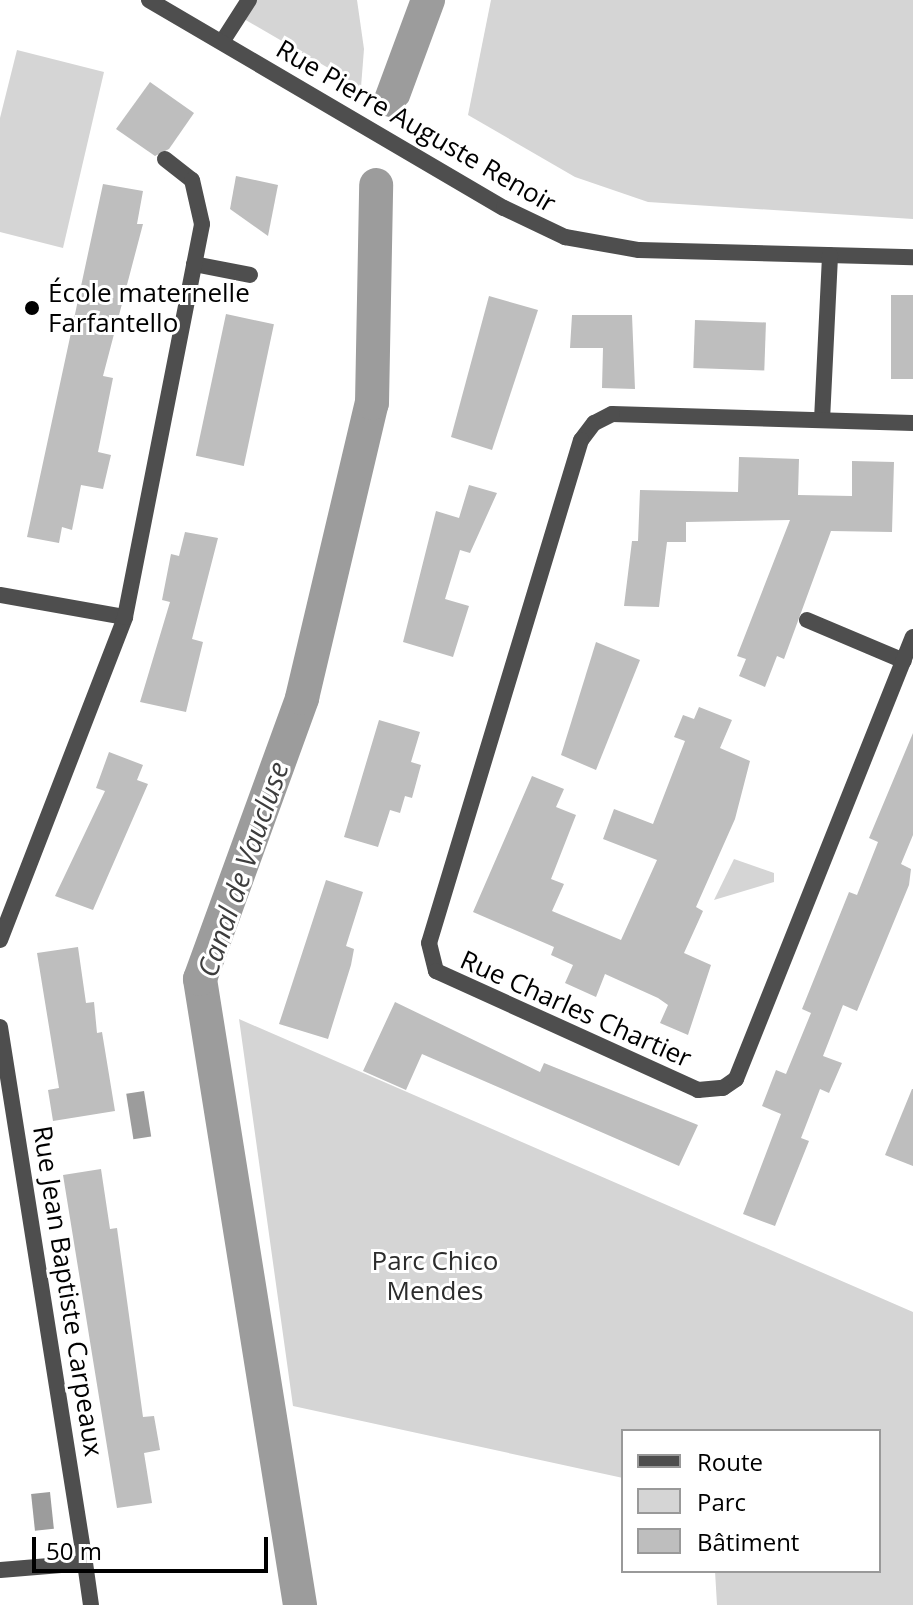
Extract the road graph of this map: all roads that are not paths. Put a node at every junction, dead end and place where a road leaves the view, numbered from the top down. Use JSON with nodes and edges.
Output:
{"nodes":[{"id":1,"x":149,"y":0,"type":"edge"},
{"id":2,"x":249,"y":0,"type":"edge"},
{"id":3,"x":222,"y":42,"type":"junction"},
{"id":4,"x":165,"y":159,"type":"dead end"},
{"id":5,"x":830,"y":255,"type":"junction"},
{"id":6,"x":913,"y":257,"type":"edge"},
{"id":7,"x":194,"y":264,"type":"junction"},
{"id":8,"x":250,"y":275,"type":"dead end"},
{"id":9,"x":822,"y":420,"type":"junction"},
{"id":10,"x":913,"y":423,"type":"edge"},
{"id":11,"x":0,"y":595,"type":"edge"},
{"id":12,"x":125,"y":617,"type":"junction"},
{"id":13,"x":807,"y":620,"type":"dead end"},
{"id":14,"x":913,"y":637,"type":"edge"},
{"id":15,"x":904,"y":661,"type":"junction"},
{"id":16,"x":0,"y":938,"type":"edge"},
{"id":17,"x":0,"y":1027,"type":"edge"},
{"id":18,"x":85,"y":1563,"type":"junction"},
{"id":19,"x":0,"y":1570,"type":"edge"},
{"id":20,"x":91,"y":1605,"type":"edge"}],
"edges":[{"from":1,"to":3,"type":"street","name":"Rue Pierre Auguste Renoir"},
{"from":2,"to":3,"type":"street"},
{"from":3,"to":5,"type":"street","name":"Rue Pierre Auguste Renoir"},
{"from":4,"to":7,"type":"street"},
{"from":5,"to":6,"type":"street","name":"Rue Pierre Auguste Renoir"},
{"from":5,"to":9,"type":"street"},
{"from":7,"to":8,"type":"street"},
{"from":7,"to":12,"type":"street"},
{"from":9,"to":10,"type":"street","name":"Rue Charles Chartier"},
{"from":9,"to":15,"type":"street","name":"Rue Charles Chartier"},
{"from":11,"to":12,"type":"street"},
{"from":12,"to":16,"type":"street"},
{"from":13,"to":15,"type":"street"},
{"from":14,"to":15,"type":"street","name":"Rue Charles Chartier"},
{"from":17,"to":18,"type":"street","name":"Rue Jean Baptiste Carpeaux"},
{"from":18,"to":19,"type":"street"},
{"from":18,"to":20,"type":"street","name":"Rue Jean Baptiste Carpeaux"}]}
